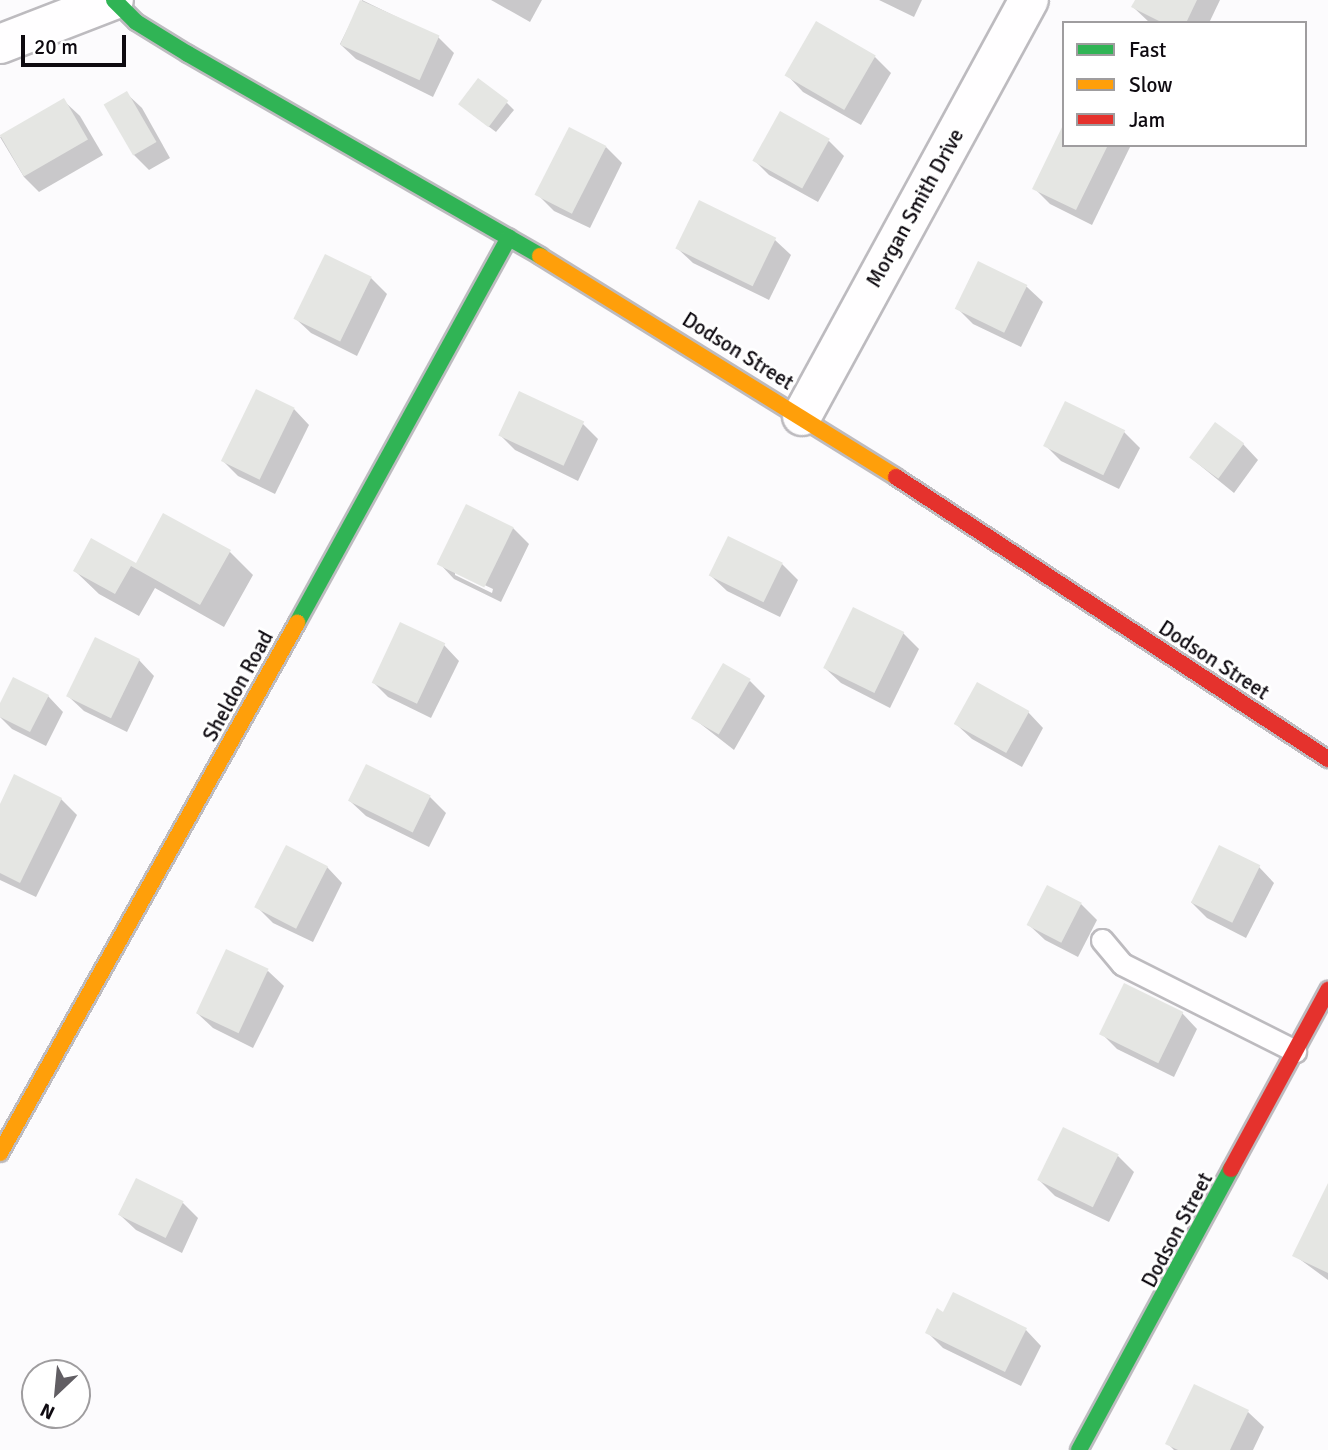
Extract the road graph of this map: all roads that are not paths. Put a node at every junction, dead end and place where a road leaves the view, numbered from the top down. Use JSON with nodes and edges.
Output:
{"nodes":[{"id":1,"x":114,"y":0,"type":"edge"},
{"id":2,"x":1029,"y":0,"type":"edge"},
{"id":3,"x":0,"y":44,"type":"edge"},
{"id":4,"x":509,"y":237,"type":"junction"},
{"id":5,"x":802,"y":416,"type":"junction"},
{"id":6,"x":1328,"y":759,"type":"edge"},
{"id":7,"x":1102,"y":940,"type":"dead end"},
{"id":8,"x":1328,"y":990,"type":"edge"},
{"id":9,"x":1295,"y":1051,"type":"junction"},
{"id":10,"x":0,"y":1153,"type":"edge"},
{"id":11,"x":1079,"y":1450,"type":"edge"}],
"edges":[{"from":1,"to":3,"type":"street"},
{"from":1,"to":4,"type":"street","name":"Dodson Street"},
{"from":2,"to":5,"type":"street","name":"Morgan Smith Drive"},
{"from":4,"to":5,"type":"street","name":"Dodson Street"},
{"from":4,"to":10,"type":"street","name":"Sheldon Road"},
{"from":5,"to":6,"type":"street","name":"Dodson Street"},
{"from":7,"to":9,"type":"lane"},
{"from":8,"to":9,"type":"street","name":"Dodson Street"},
{"from":9,"to":11,"type":"street","name":"Dodson Street"}]}
